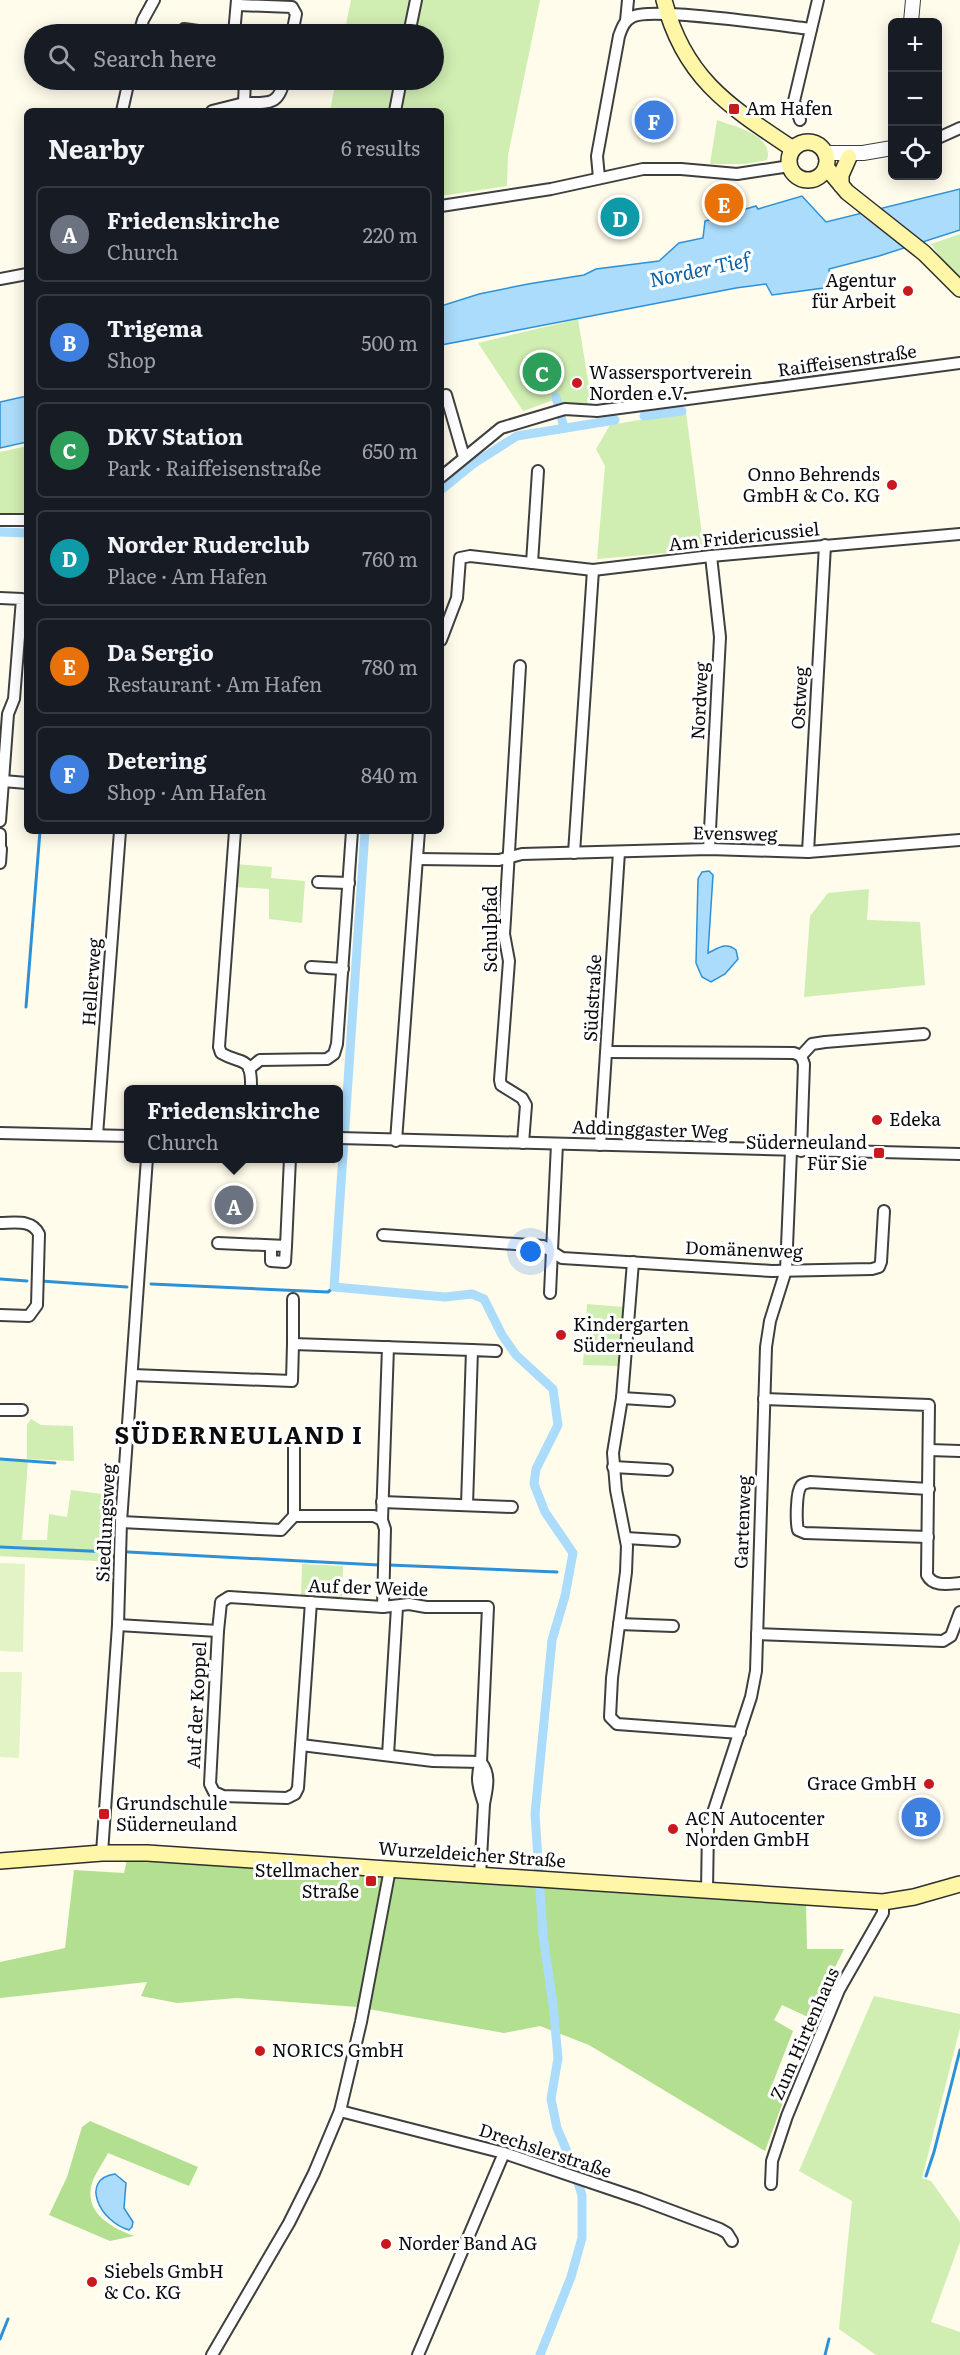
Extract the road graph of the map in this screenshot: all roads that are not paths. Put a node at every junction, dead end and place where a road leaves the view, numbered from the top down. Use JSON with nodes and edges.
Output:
{"nodes":[{"id":1,"x":154,"y":0,"type":"edge"},
{"id":2,"x":416,"y":0,"type":"edge"},
{"id":3,"x":628,"y":0,"type":"edge"},
{"id":4,"x":818,"y":0,"type":"edge"},
{"id":5,"x":913,"y":0,"type":"edge"},
{"id":6,"x":238,"y":3,"type":"edge"},
{"id":7,"x":666,"y":7,"type":"edge"},
{"id":8,"x":911,"y":18,"type":"edge"},
{"id":9,"x":626,"y":21,"type":"junction"},
{"id":10,"x":142,"y":24,"type":"edge"},
{"id":11,"x":235,"y":24,"type":"edge"},
{"id":12,"x":294,"y":24,"type":"edge"},
{"id":13,"x":411,"y":24,"type":"edge"},
{"id":14,"x":811,"y":29,"type":"junction"},
{"id":15,"x":127,"y":90,"type":"edge"},
{"id":16,"x":245,"y":90,"type":"edge"},
{"id":17,"x":282,"y":90,"type":"edge"},
{"id":18,"x":399,"y":90,"type":"edge"},
{"id":19,"x":244,"y":103,"type":"junction"},
{"id":20,"x":123,"y":108,"type":"edge"},
{"id":21,"x":224,"y":108,"type":"edge"},
{"id":22,"x":396,"y":108,"type":"edge"},
{"id":23,"x":800,"y":120,"type":"dead end"},
{"id":24,"x":960,"y":128,"type":"edge"},
{"id":25,"x":942,"y":136,"type":"edge"},
{"id":26,"x":793,"y":149,"type":"junction"},
{"id":27,"x":888,"y":149,"type":"edge"},
{"id":28,"x":852,"y":155,"type":"junction"},
{"id":29,"x":824,"y":165,"type":"junction"},
{"id":30,"x":790,"y":166,"type":"junction"},
{"id":31,"x":599,"y":178,"type":"junction"},
{"id":32,"x":844,"y":188,"type":"junction"},
{"id":33,"x":444,"y":206,"type":"edge"},
{"id":34,"x":24,"y":273,"type":"edge"},
{"id":35,"x":0,"y":279,"type":"edge"},
{"id":36,"x":960,"y":289,"type":"edge"},
{"id":37,"x":960,"y":363,"type":"edge"},
{"id":38,"x":446,"y":395,"type":"dead end"},
{"id":39,"x":464,"y":457,"type":"junction"},
{"id":40,"x":538,"y":471,"type":"dead end"},
{"id":41,"x":444,"y":474,"type":"edge"},
{"id":42,"x":0,"y":519,"type":"edge"},
{"id":43,"x":24,"y":520,"type":"edge"},
{"id":44,"x":960,"y":534,"type":"edge"},
{"id":45,"x":825,"y":545,"type":"junction"},
{"id":46,"x":711,"y":556,"type":"junction"},
{"id":47,"x":532,"y":563,"type":"junction"},
{"id":48,"x":593,"y":570,"type":"junction"},
{"id":49,"x":0,"y":598,"type":"edge"},
{"id":50,"x":444,"y":632,"type":"edge"},
{"id":51,"x":520,"y":666,"type":"dead end"},
{"id":52,"x":4,"y":713,"type":"edge"},
{"id":53,"x":3,"y":781,"type":"junction"},
{"id":54,"x":24,"y":783,"type":"edge"},
{"id":55,"x":0,"y":821,"type":"edge"},
{"id":56,"x":120,"y":834,"type":"edge"},
{"id":57,"x":235,"y":834,"type":"edge"},
{"id":58,"x":352,"y":834,"type":"edge"},
{"id":59,"x":418,"y":834,"type":"edge"},
{"id":60,"x":960,"y":840,"type":"edge"},
{"id":61,"x":0,"y":843,"type":"edge"},
{"id":62,"x":709,"y":849,"type":"junction"},
{"id":63,"x":618,"y":852,"type":"junction"},
{"id":64,"x":808,"y":852,"type":"junction"},
{"id":65,"x":574,"y":853,"type":"junction"},
{"id":66,"x":509,"y":858,"type":"junction"},
{"id":67,"x":417,"y":859,"type":"junction"},
{"id":68,"x":0,"y":863,"type":"edge"},
{"id":69,"x":318,"y":882,"type":"dead end"},
{"id":70,"x":348,"y":884,"type":"junction"},
{"id":71,"x":311,"y":967,"type":"dead end"},
{"id":72,"x":342,"y":969,"type":"junction"},
{"id":73,"x":924,"y":1034,"type":"dead end"},
{"id":74,"x":606,"y":1052,"type":"junction"},
{"id":75,"x":801,"y":1056,"type":"junction"},
{"id":76,"x":249,"y":1069,"type":"junction"},
{"id":77,"x":251,"y":1085,"type":"edge"},
{"id":78,"x":0,"y":1134,"type":"edge"},
{"id":79,"x":97,"y":1135,"type":"junction"},
{"id":80,"x":124,"y":1136,"type":"edge"},
{"id":81,"x":343,"y":1138,"type":"edge"},
{"id":82,"x":396,"y":1141,"type":"junction"},
{"id":83,"x":523,"y":1143,"type":"junction"},
{"id":84,"x":557,"y":1144,"type":"junction"},
{"id":85,"x":600,"y":1145,"type":"junction"},
{"id":86,"x":796,"y":1151,"type":"junction"},
{"id":87,"x":960,"y":1155,"type":"edge"},
{"id":88,"x":147,"y":1163,"type":"edge"},
{"id":89,"x":290,"y":1163,"type":"edge"},
{"id":90,"x":884,"y":1211,"type":"dead end"},
{"id":91,"x":0,"y":1223,"type":"edge"},
{"id":92,"x":383,"y":1235,"type":"dead end"},
{"id":93,"x":218,"y":1243,"type":"dead end"},
{"id":94,"x":553,"y":1253,"type":"junction"},
{"id":95,"x":633,"y":1262,"type":"junction"},
{"id":96,"x":786,"y":1270,"type":"junction"},
{"id":97,"x":550,"y":1293,"type":"dead end"},
{"id":98,"x":293,"y":1299,"type":"dead end"},
{"id":99,"x":0,"y":1315,"type":"edge"},
{"id":100,"x":293,"y":1344,"type":"junction"},
{"id":101,"x":388,"y":1347,"type":"junction"},
{"id":102,"x":472,"y":1350,"type":"junction"},
{"id":103,"x":496,"y":1351,"type":"dead end"},
{"id":104,"x":132,"y":1375,"type":"junction"},
{"id":105,"x":622,"y":1398,"type":"junction"},
{"id":106,"x":764,"y":1399,"type":"junction"},
{"id":107,"x":669,"y":1401,"type":"dead end"},
{"id":108,"x":0,"y":1410,"type":"edge"},
{"id":109,"x":22,"y":1410,"type":"dead end"},
{"id":110,"x":294,"y":1440,"type":"dead end"},
{"id":111,"x":929,"y":1450,"type":"junction"},
{"id":112,"x":960,"y":1451,"type":"edge"},
{"id":113,"x":613,"y":1467,"type":"junction"},
{"id":114,"x":667,"y":1470,"type":"dead end"},
{"id":115,"x":929,"y":1489,"type":"junction"},
{"id":116,"x":382,"y":1502,"type":"junction"},
{"id":117,"x":467,"y":1505,"type":"junction"},
{"id":118,"x":512,"y":1507,"type":"dead end"},
{"id":119,"x":294,"y":1516,"type":"junction"},
{"id":120,"x":382,"y":1520,"type":"junction"},
{"id":121,"x":121,"y":1522,"type":"junction"},
{"id":122,"x":928,"y":1537,"type":"junction"},
{"id":123,"x":626,"y":1538,"type":"junction"},
{"id":124,"x":674,"y":1541,"type":"dead end"},
{"id":125,"x":960,"y":1583,"type":"edge"},
{"id":126,"x":311,"y":1602,"type":"junction"},
{"id":127,"x":383,"y":1606,"type":"junction"},
{"id":128,"x":397,"y":1607,"type":"junction"},
{"id":129,"x":960,"y":1612,"type":"edge"},
{"id":130,"x":118,"y":1624,"type":"junction"},
{"id":131,"x":619,"y":1624,"type":"junction"},
{"id":132,"x":673,"y":1626,"type":"dead end"},
{"id":133,"x":218,"y":1631,"type":"junction"},
{"id":134,"x":757,"y":1634,"type":"junction"},
{"id":135,"x":740,"y":1733,"type":"junction"},
{"id":136,"x":301,"y":1745,"type":"junction"},
{"id":137,"x":388,"y":1755,"type":"junction"},
{"id":138,"x":481,"y":1762,"type":"junction"},
{"id":139,"x":102,"y":1853,"type":"junction"},
{"id":140,"x":0,"y":1861,"type":"edge"},
{"id":141,"x":390,"y":1869,"type":"junction"},
{"id":142,"x":960,"y":1873,"type":"edge"},
{"id":143,"x":480,"y":1876,"type":"junction"},
{"id":144,"x":960,"y":1884,"type":"edge"},
{"id":145,"x":939,"y":1889,"type":"junction"},
{"id":146,"x":706,"y":1890,"type":"junction"},
{"id":147,"x":883,"y":1902,"type":"junction"},
{"id":148,"x":340,"y":2111,"type":"junction"},
{"id":149,"x":504,"y":2152,"type":"junction"},
{"id":150,"x":771,"y":2184,"type":"dead end"},
{"id":151,"x":732,"y":2241,"type":"dead end"},
{"id":152,"x":212,"y":2355,"type":"edge"},
{"id":153,"x":418,"y":2355,"type":"edge"}],
"edges":[{"from":1,"to":10,"type":"street"},
{"from":2,"to":13,"type":"street"},
{"from":3,"to":9,"type":"street"},
{"from":4,"to":14,"type":"street"},
{"from":5,"to":8,"type":"street"},
{"from":6,"to":11,"type":"street"},
{"from":6,"to":12,"type":"street"},
{"from":7,"to":9,"type":"street"},
{"from":7,"to":14,"type":"street"},
{"from":7,"to":26,"type":"main road"},
{"from":9,"to":31,"type":"street"},
{"from":14,"to":23,"type":"street"},
{"from":15,"to":20,"type":"street"},
{"from":16,"to":19,"type":"street"},
{"from":17,"to":19,"type":"street"},
{"from":18,"to":22,"type":"street"},
{"from":19,"to":21,"type":"street"},
{"from":24,"to":25,"type":"street"},
{"from":26,"to":29,"type":"main road"},
{"from":26,"to":30,"type":"main road"},
{"from":27,"to":28,"type":"street"},
{"from":28,"to":29,"type":"street"},
{"from":28,"to":32,"type":"main road"},
{"from":29,"to":30,"type":"main road"},
{"from":29,"to":32,"type":"main road"},
{"from":30,"to":31,"type":"street"},
{"from":31,"to":33,"type":"street"},
{"from":32,"to":36,"type":"main road"},
{"from":34,"to":35,"type":"street"},
{"from":37,"to":39,"type":"street","name":"Raiffeisenstraße"},
{"from":38,"to":39,"type":"street"},
{"from":39,"to":41,"type":"street","name":"Raiffeisenstraße"},
{"from":40,"to":47,"type":"street"},
{"from":42,"to":43,"type":"street"},
{"from":44,"to":45,"type":"street","name":"Am Fridericussiel"},
{"from":45,"to":46,"type":"street","name":"Am Fridericussiel"},
{"from":45,"to":64,"type":"street","name":"Ostweg"},
{"from":46,"to":48,"type":"street","name":"Am Fridericussiel"},
{"from":46,"to":62,"type":"street","name":"Nordweg"},
{"from":47,"to":48,"type":"street","name":"Am Fridericussiel"},
{"from":47,"to":50,"type":"street","name":"Am Fridericussiel"},
{"from":48,"to":65,"type":"street"},
{"from":49,"to":52,"type":"street"},
{"from":51,"to":66,"type":"street","name":"Schulpfad"},
{"from":52,"to":53,"type":"street"},
{"from":53,"to":54,"type":"street"},
{"from":53,"to":55,"type":"street"},
{"from":56,"to":79,"type":"street","name":"Hellerweg"},
{"from":57,"to":76,"type":"street"},
{"from":58,"to":70,"type":"street"},
{"from":59,"to":67,"type":"street"},
{"from":60,"to":64,"type":"street","name":"Evensweg"},
{"from":61,"to":68,"type":"street"},
{"from":62,"to":63,"type":"street","name":"Evensweg"},
{"from":62,"to":64,"type":"street","name":"Evensweg"},
{"from":63,"to":65,"type":"street","name":"Evensweg"},
{"from":63,"to":74,"type":"street","name":"Südstraße"},
{"from":65,"to":66,"type":"street","name":"Evensweg"},
{"from":66,"to":67,"type":"street","name":"Evensweg"},
{"from":66,"to":83,"type":"street","name":"Schulpfad"},
{"from":67,"to":82,"type":"street"},
{"from":69,"to":70,"type":"street"},
{"from":70,"to":72,"type":"street"},
{"from":71,"to":72,"type":"street"},
{"from":72,"to":76,"type":"street"},
{"from":73,"to":75,"type":"street"},
{"from":74,"to":75,"type":"street"},
{"from":74,"to":85,"type":"street","name":"Südstraße"},
{"from":75,"to":86,"type":"street","name":"Gartenweg"},
{"from":76,"to":77,"type":"street"},
{"from":78,"to":79,"type":"street"},
{"from":79,"to":80,"type":"street"},
{"from":81,"to":82,"type":"street","name":"Addinggaster Weg"},
{"from":82,"to":83,"type":"street","name":"Addinggaster Weg"},
{"from":83,"to":84,"type":"street","name":"Addinggaster Weg"},
{"from":84,"to":85,"type":"street","name":"Addinggaster Weg"},
{"from":84,"to":94,"type":"street"},
{"from":85,"to":86,"type":"street","name":"Addinggaster Weg"},
{"from":86,"to":87,"type":"street","name":"Addinggaster Weg"},
{"from":86,"to":96,"type":"street","name":"Gartenweg"},
{"from":88,"to":104,"type":"street","name":"Siedlungsweg"},
{"from":89,"to":93,"type":"street"},
{"from":90,"to":96,"type":"street","name":"Domänenweg"},
{"from":91,"to":99,"type":"street"},
{"from":92,"to":94,"type":"street","name":"Domänenweg"},
{"from":94,"to":95,"type":"street","name":"Domänenweg"},
{"from":94,"to":97,"type":"street"},
{"from":95,"to":96,"type":"street","name":"Domänenweg"},
{"from":95,"to":105,"type":"street"},
{"from":96,"to":106,"type":"street","name":"Gartenweg"},
{"from":98,"to":100,"type":"street"},
{"from":100,"to":101,"type":"street"},
{"from":100,"to":104,"type":"street"},
{"from":101,"to":102,"type":"street"},
{"from":101,"to":116,"type":"street"},
{"from":102,"to":103,"type":"street"},
{"from":102,"to":117,"type":"street"},
{"from":104,"to":121,"type":"street","name":"Siedlungsweg"},
{"from":105,"to":107,"type":"street"},
{"from":105,"to":113,"type":"street"},
{"from":106,"to":111,"type":"street"},
{"from":106,"to":134,"type":"street","name":"Gartenweg"},
{"from":108,"to":109,"type":"street"},
{"from":110,"to":119,"type":"street"},
{"from":111,"to":112,"type":"street"},
{"from":111,"to":115,"type":"street"},
{"from":113,"to":114,"type":"street"},
{"from":113,"to":123,"type":"street"},
{"from":115,"to":122,"type":"street"},
{"from":115,"to":122,"type":"street"},
{"from":116,"to":117,"type":"street"},
{"from":116,"to":120,"type":"street"},
{"from":117,"to":118,"type":"street"},
{"from":119,"to":120,"type":"street"},
{"from":119,"to":121,"type":"street"},
{"from":120,"to":127,"type":"street"},
{"from":121,"to":130,"type":"street","name":"Siedlungsweg"},
{"from":122,"to":125,"type":"street"},
{"from":123,"to":124,"type":"street"},
{"from":123,"to":131,"type":"street"},
{"from":126,"to":127,"type":"street","name":"Auf der Weide"},
{"from":126,"to":133,"type":"street","name":"Auf der Weide"},
{"from":126,"to":136,"type":"street","name":"Auf der Koppel"},
{"from":127,"to":128,"type":"street","name":"Auf der Weide"},
{"from":128,"to":137,"type":"street"},
{"from":128,"to":138,"type":"street","name":"Auf der Weide"},
{"from":129,"to":134,"type":"street"},
{"from":130,"to":133,"type":"street"},
{"from":130,"to":139,"type":"street","name":"Siedlungsweg"},
{"from":131,"to":132,"type":"street"},
{"from":131,"to":135,"type":"street"},
{"from":133,"to":136,"type":"street","name":"Auf der Koppel"},
{"from":134,"to":135,"type":"street","name":"Gartenweg"},
{"from":135,"to":146,"type":"street","name":"Gartenweg"},
{"from":136,"to":137,"type":"street"},
{"from":137,"to":138,"type":"street"},
{"from":138,"to":143,"type":"street","name":"Auf der Weide"},
{"from":139,"to":140,"type":"main road","name":"Wurzeldeicher Straße"},
{"from":139,"to":141,"type":"main road","name":"Wurzeldeicher Straße"},
{"from":141,"to":143,"type":"main road","name":"Wurzeldeicher Straße"},
{"from":141,"to":148,"type":"street"},
{"from":142,"to":145,"type":"main road","name":"Wurzeldeicher Straße"},
{"from":143,"to":146,"type":"main road","name":"Wurzeldeicher Straße"},
{"from":144,"to":145,"type":"main road","name":"Wurzeldeicher Straße"},
{"from":145,"to":147,"type":"main road","name":"Wurzeldeicher Straße"},
{"from":146,"to":147,"type":"main road","name":"Wurzeldeicher Straße"},
{"from":147,"to":150,"type":"street","name":"Zum Hirtenhaus"},
{"from":148,"to":149,"type":"street","name":"Drechslerstraße"},
{"from":148,"to":152,"type":"street"},
{"from":149,"to":151,"type":"street","name":"Drechslerstraße"},
{"from":149,"to":153,"type":"street"}]}
